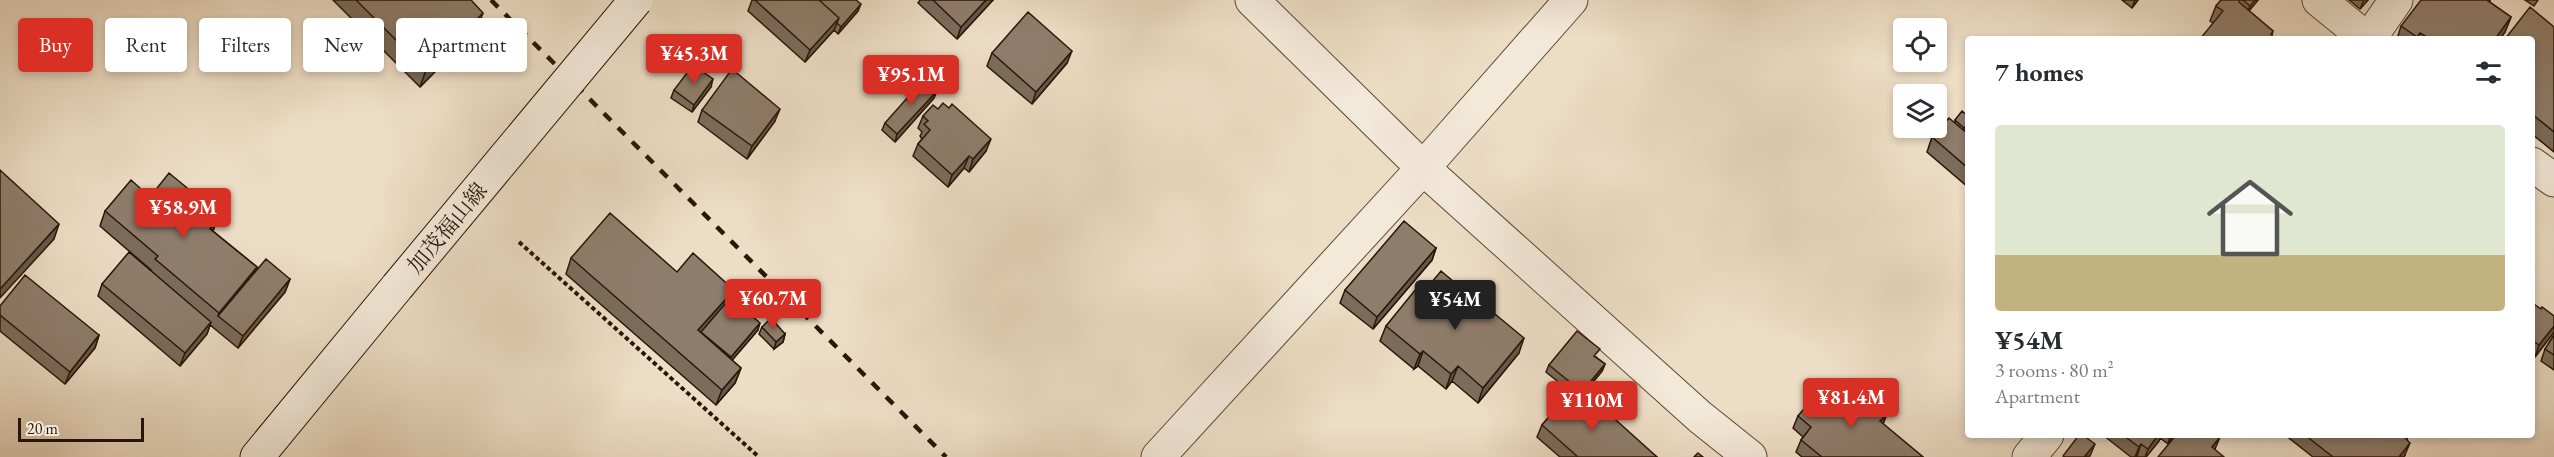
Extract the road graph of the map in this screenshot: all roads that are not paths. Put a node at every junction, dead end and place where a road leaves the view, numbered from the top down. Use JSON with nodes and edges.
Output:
{"nodes":[{"id":1,"x":636,"y":0,"type":"edge"},
{"id":2,"x":1252,"y":0,"type":"edge"},
{"id":3,"x":1571,"y":0,"type":"edge"},
{"id":4,"x":2319,"y":0,"type":"edge"},
{"id":5,"x":2396,"y":0,"type":"edge"},
{"id":6,"x":2364,"y":36,"type":"edge"},
{"id":7,"x":2370,"y":36,"type":"edge"},
{"id":8,"x":1423,"y":168,"type":"junction"},
{"id":9,"x":2045,"y":438,"type":"edge"},
{"id":10,"x":257,"y":457,"type":"edge"},
{"id":11,"x":1158,"y":457,"type":"edge"},
{"id":12,"x":1750,"y":457,"type":"edge"},
{"id":13,"x":2029,"y":457,"type":"edge"}],
"edges":[{"from":1,"to":10,"type":"street","name":"加茂福山線","bridge":true},
{"from":2,"to":8,"type":"street"},
{"from":3,"to":8,"type":"street"},
{"from":4,"to":6,"type":"street"},
{"from":5,"to":7,"type":"street"},
{"from":8,"to":11,"type":"street"},
{"from":8,"to":12,"type":"street"},
{"from":9,"to":13,"type":"street"}]}
